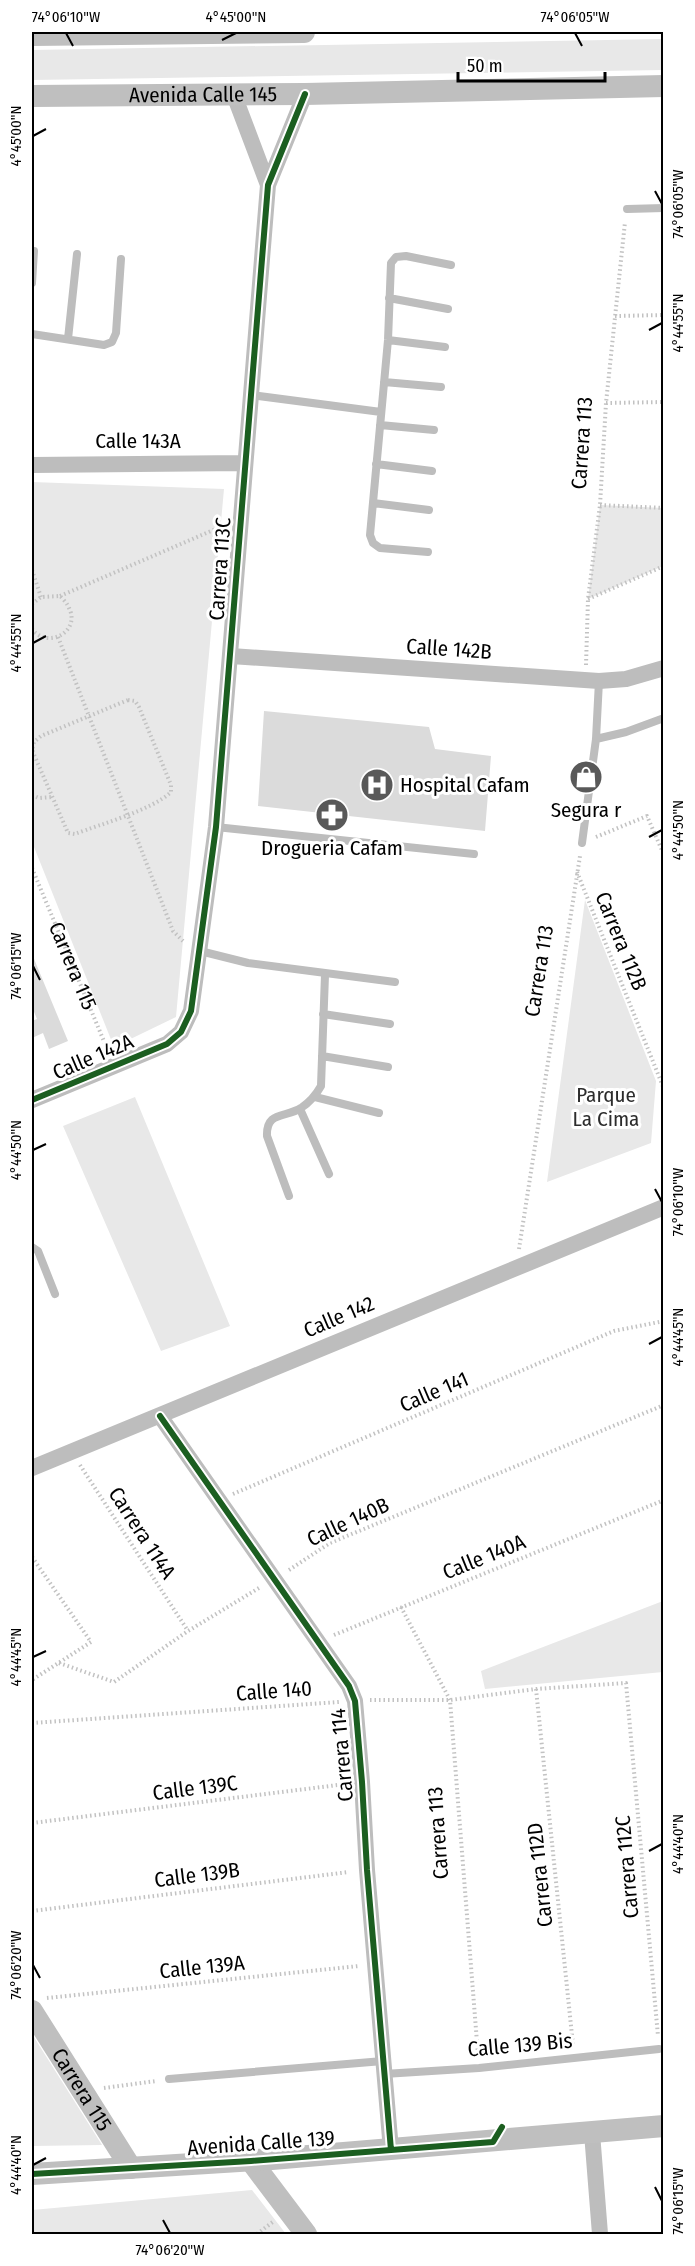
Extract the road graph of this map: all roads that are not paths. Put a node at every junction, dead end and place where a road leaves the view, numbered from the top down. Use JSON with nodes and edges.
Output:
{"nodes":[{"id":1,"x":304,"y":32,"type":"edge"},
{"id":2,"x":124,"y":33,"type":"edge"},
{"id":3,"x":32,"y":35,"type":"edge"},
{"id":4,"x":663,"y":86,"type":"edge"},
{"id":5,"x":305,"y":94,"type":"junction"},
{"id":6,"x":234,"y":95,"type":"junction"},
{"id":7,"x":32,"y":96,"type":"edge"},
{"id":8,"x":267,"y":185,"type":"junction"},
{"id":9,"x":663,"y":208,"type":"edge"},
{"id":10,"x":627,"y":209,"type":"road end"},
{"id":11,"x":34,"y":251,"type":"dead end"},
{"id":12,"x":77,"y":255,"type":"dead end"},
{"id":13,"x":120,"y":259,"type":"dead end"},
{"id":14,"x":451,"y":265,"type":"dead end"},
{"id":15,"x":32,"y":283,"type":"edge"},
{"id":16,"x":389,"y":298,"type":"junction"},
{"id":17,"x":448,"y":309,"type":"dead end"},
{"id":18,"x":32,"y":334,"type":"edge"},
{"id":19,"x":68,"y":339,"type":"junction"},
{"id":20,"x":388,"y":340,"type":"junction"},
{"id":21,"x":445,"y":347,"type":"dead end"},
{"id":22,"x":384,"y":382,"type":"junction"},
{"id":23,"x":441,"y":387,"type":"dead end"},
{"id":24,"x":251,"y":395,"type":"junction"},
{"id":25,"x":381,"y":412,"type":"junction"},
{"id":26,"x":380,"y":425,"type":"junction"},
{"id":27,"x":434,"y":430,"type":"dead end"},
{"id":28,"x":244,"y":463,"type":"junction"},
{"id":29,"x":376,"y":464,"type":"junction"},
{"id":30,"x":32,"y":465,"type":"edge"},
{"id":31,"x":432,"y":471,"type":"dead end"},
{"id":32,"x":373,"y":503,"type":"junction"},
{"id":33,"x":429,"y":510,"type":"dead end"},
{"id":34,"x":428,"y":552,"type":"dead end"},
{"id":35,"x":231,"y":656,"type":"junction"},
{"id":36,"x":663,"y":668,"type":"edge"},
{"id":37,"x":593,"y":681,"type":"junction"},
{"id":38,"x":663,"y":718,"type":"edge"},
{"id":39,"x":596,"y":739,"type":"junction"},
{"id":40,"x":216,"y":827,"type":"junction"},
{"id":41,"x":582,"y":843,"type":"road end"},
{"id":42,"x":474,"y":854,"type":"dead end"},
{"id":43,"x":200,"y":951,"type":"junction"},
{"id":44,"x":325,"y":975,"type":"junction"},
{"id":45,"x":396,"y":982,"type":"dead end"},
{"id":46,"x":324,"y":1014,"type":"junction"},
{"id":47,"x":390,"y":1024,"type":"dead end"},
{"id":48,"x":167,"y":1044,"type":"joint"},
{"id":49,"x":322,"y":1056,"type":"junction"},
{"id":50,"x":388,"y":1067,"type":"dead end"},
{"id":51,"x":315,"y":1097,"type":"junction"},
{"id":52,"x":32,"y":1100,"type":"edge"},
{"id":53,"x":300,"y":1109,"type":"junction"},
{"id":54,"x":379,"y":1113,"type":"dead end"},
{"id":55,"x":329,"y":1174,"type":"dead end"},
{"id":56,"x":289,"y":1196,"type":"dead end"},
{"id":57,"x":663,"y":1207,"type":"edge"},
{"id":58,"x":32,"y":1247,"type":"edge"},
{"id":59,"x":55,"y":1294,"type":"dead end"},
{"id":60,"x":160,"y":1416,"type":"junction"},
{"id":61,"x":32,"y":1468,"type":"edge"},
{"id":62,"x":37,"y":2005,"type":"edge"},
{"id":63,"x":659,"y":2049,"type":"road end"},
{"id":64,"x":383,"y":2067,"type":"junction"},
{"id":65,"x":169,"y":2079,"type":"road end"},
{"id":66,"x":663,"y":2126,"type":"edge"},
{"id":67,"x":592,"y":2133,"type":"junction"},
{"id":68,"x":391,"y":2150,"type":"junction"},
{"id":69,"x":251,"y":2161,"type":"junction"},
{"id":70,"x":131,"y":2168,"type":"junction"},
{"id":71,"x":32,"y":2174,"type":"edge"},
{"id":72,"x":306,"y":2235,"type":"edge"},
{"id":73,"x":600,"y":2235,"type":"edge"}],
"edges":[{"from":1,"to":2,"type":"main road"},
{"from":2,"to":3,"type":"main road"},
{"from":4,"to":5,"type":"main road","name":"Avenida Calle 145"},
{"from":5,"to":6,"type":"main road","name":"Avenida Calle 145"},
{"from":5,"to":8,"type":"street","name":"Carrera 113C"},
{"from":6,"to":7,"type":"main road","name":"Avenida Calle 145"},
{"from":6,"to":8,"type":"street","name":"Carrera 113C"},
{"from":8,"to":24,"type":"street","name":"Carrera 113C"},
{"from":9,"to":10,"type":"lane"},
{"from":11,"to":15,"type":"lane"},
{"from":12,"to":19,"type":"lane"},
{"from":13,"to":19,"type":"lane"},
{"from":14,"to":16,"type":"lane"},
{"from":16,"to":17,"type":"lane"},
{"from":16,"to":20,"type":"lane"},
{"from":18,"to":19,"type":"lane"},
{"from":20,"to":21,"type":"lane"},
{"from":20,"to":22,"type":"lane"},
{"from":22,"to":23,"type":"lane"},
{"from":22,"to":25,"type":"lane"},
{"from":24,"to":25,"type":"lane"},
{"from":24,"to":28,"type":"street","name":"Carrera 113C"},
{"from":25,"to":26,"type":"lane"},
{"from":26,"to":27,"type":"lane"},
{"from":26,"to":29,"type":"lane"},
{"from":28,"to":30,"type":"street","name":"Calle 143A"},
{"from":28,"to":35,"type":"street","name":"Carrera 113C"},
{"from":29,"to":31,"type":"lane"},
{"from":29,"to":32,"type":"lane"},
{"from":32,"to":33,"type":"lane"},
{"from":32,"to":34,"type":"lane"},
{"from":35,"to":37,"type":"street","name":"Calle 142B"},
{"from":35,"to":40,"type":"street","name":"Carrera 113C"},
{"from":36,"to":37,"type":"street","name":"Calle 142B"},
{"from":37,"to":39,"type":"lane"},
{"from":38,"to":39,"type":"lane"},
{"from":39,"to":41,"type":"lane"},
{"from":40,"to":42,"type":"lane"},
{"from":40,"to":43,"type":"street","name":"Carrera 113C"},
{"from":43,"to":44,"type":"lane"},
{"from":43,"to":48,"type":"street","name":"Carrera 113C"},
{"from":44,"to":45,"type":"lane"},
{"from":44,"to":46,"type":"lane"},
{"from":46,"to":47,"type":"lane"},
{"from":46,"to":49,"type":"lane"},
{"from":48,"to":52,"type":"street","name":"Calle 142A"},
{"from":49,"to":50,"type":"lane"},
{"from":49,"to":51,"type":"lane"},
{"from":51,"to":53,"type":"lane"},
{"from":51,"to":54,"type":"lane"},
{"from":53,"to":55,"type":"lane"},
{"from":53,"to":56,"type":"lane"},
{"from":57,"to":60,"type":"street","name":"Calle 142"},
{"from":58,"to":59,"type":"lane"},
{"from":60,"to":61,"type":"street","name":"Calle 142"},
{"from":60,"to":64,"type":"street","name":"Carrera 114"},
{"from":62,"to":70,"type":"main road","name":"Carrera 115"},
{"from":63,"to":64,"type":"lane","name":"Calle 139 Bis"},
{"from":64,"to":65,"type":"lane","name":"Calle 139 Bis"},
{"from":64,"to":68,"type":"street","name":"Carrera 114"},
{"from":66,"to":67,"type":"main road","name":"Avenida Calle 139"},
{"from":67,"to":68,"type":"main road","name":"Avenida Calle 139"},
{"from":67,"to":73,"type":"street"},
{"from":68,"to":69,"type":"main road","name":"Avenida Calle 139"},
{"from":69,"to":70,"type":"main road","name":"Avenida Calle 139"},
{"from":69,"to":72,"type":"main road"},
{"from":70,"to":71,"type":"main road","name":"Avenida Calle 139"}]}
